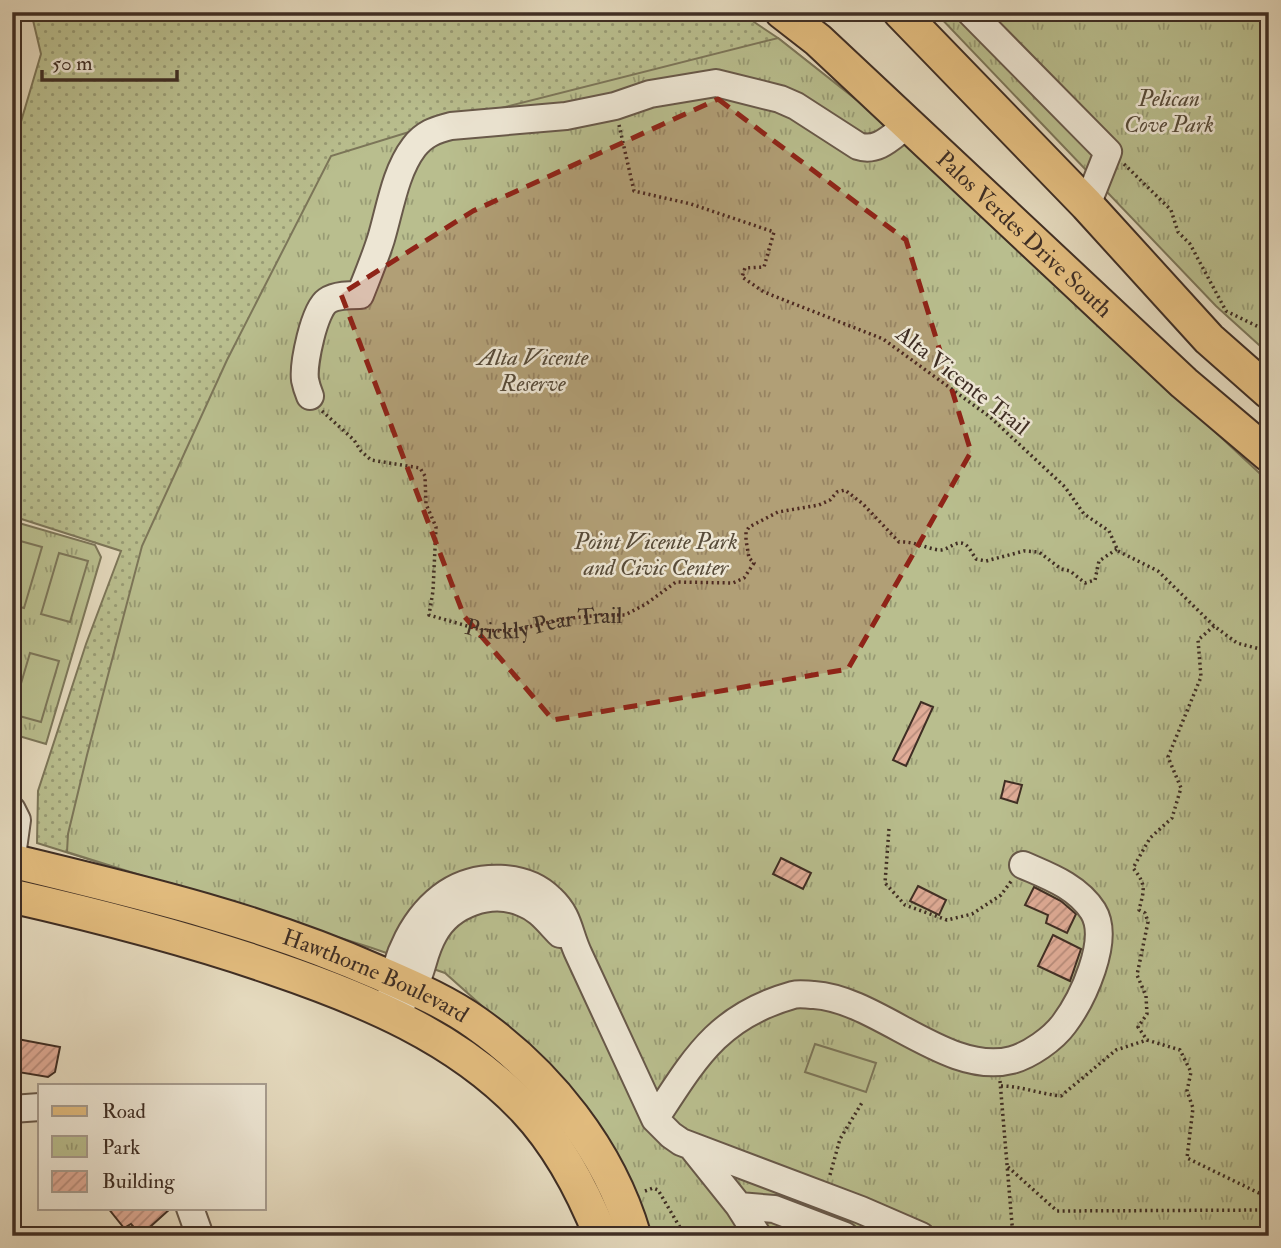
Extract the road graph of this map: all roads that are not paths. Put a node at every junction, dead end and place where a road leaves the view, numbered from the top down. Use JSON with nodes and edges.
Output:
{"nodes":[{"id":1,"x":782,"y":12,"type":"edge"},
{"id":2,"x":970,"y":12,"type":"edge"},
{"id":3,"x":910,"y":16,"type":"edge"},
{"id":4,"x":907,"y":125,"type":"junction"},
{"id":5,"x":1087,"y":205,"type":"junction"},
{"id":6,"x":1269,"y":392,"type":"edge"},
{"id":7,"x":310,"y":396,"type":"road end"},
{"id":8,"x":1269,"y":454,"type":"edge"},
{"id":9,"x":12,"y":810,"type":"edge"},
{"id":10,"x":12,"y":858,"type":"edge"},
{"id":11,"x":1023,"y":865,"type":"road end"},
{"id":12,"x":12,"y":896,"type":"edge"},
{"id":13,"x":403,"y":984,"type":"junction"},
{"id":14,"x":390,"y":1015,"type":"junction"},
{"id":15,"x":38,"y":1107,"type":"edge"},
{"id":16,"x":12,"y":1109,"type":"edge"},
{"id":17,"x":655,"y":1119,"type":"junction"},
{"id":18,"x":691,"y":1146,"type":"junction"},
{"id":19,"x":739,"y":1206,"type":"junction"},
{"id":20,"x":191,"y":1210,"type":"edge"},
{"id":21,"x":861,"y":1210,"type":"junction"},
{"id":22,"x":201,"y":1236,"type":"edge"},
{"id":23,"x":601,"y":1236,"type":"edge"},
{"id":24,"x":634,"y":1236,"type":"edge"},
{"id":25,"x":758,"y":1236,"type":"edge"},
{"id":26,"x":848,"y":1236,"type":"edge"},
{"id":27,"x":921,"y":1236,"type":"edge"}],
"edges":[{"from":1,"to":4,"type":"main road","name":"Palos Verdes Drive South"},
{"from":2,"to":5,"type":"street"},
{"from":3,"to":5,"type":"main road"},
{"from":4,"to":7,"type":"street"},
{"from":4,"to":8,"type":"main road","name":"Palos Verdes Drive South"},
{"from":5,"to":6,"type":"main road"},
{"from":9,"to":10,"type":"street"},
{"from":10,"to":13,"type":"main road","name":"Hawthorne Boulevard"},
{"from":11,"to":17,"type":"street"},
{"from":12,"to":14,"type":"main road","name":"Hawthorne Boulevard"},
{"from":13,"to":14,"type":"street"},
{"from":13,"to":17,"type":"street"},
{"from":13,"to":24,"type":"main road","name":"Hawthorne Boulevard"},
{"from":14,"to":23,"type":"main road","name":"Hawthorne Boulevard"},
{"from":15,"to":16,"type":"street"},
{"from":17,"to":18,"type":"street"},
{"from":18,"to":19,"type":"street"},
{"from":18,"to":21,"type":"street"},
{"from":19,"to":25,"type":"street"},
{"from":19,"to":26,"type":"street"},
{"from":20,"to":22,"type":"street"},
{"from":21,"to":26,"type":"street"},
{"from":21,"to":27,"type":"street"}]}
